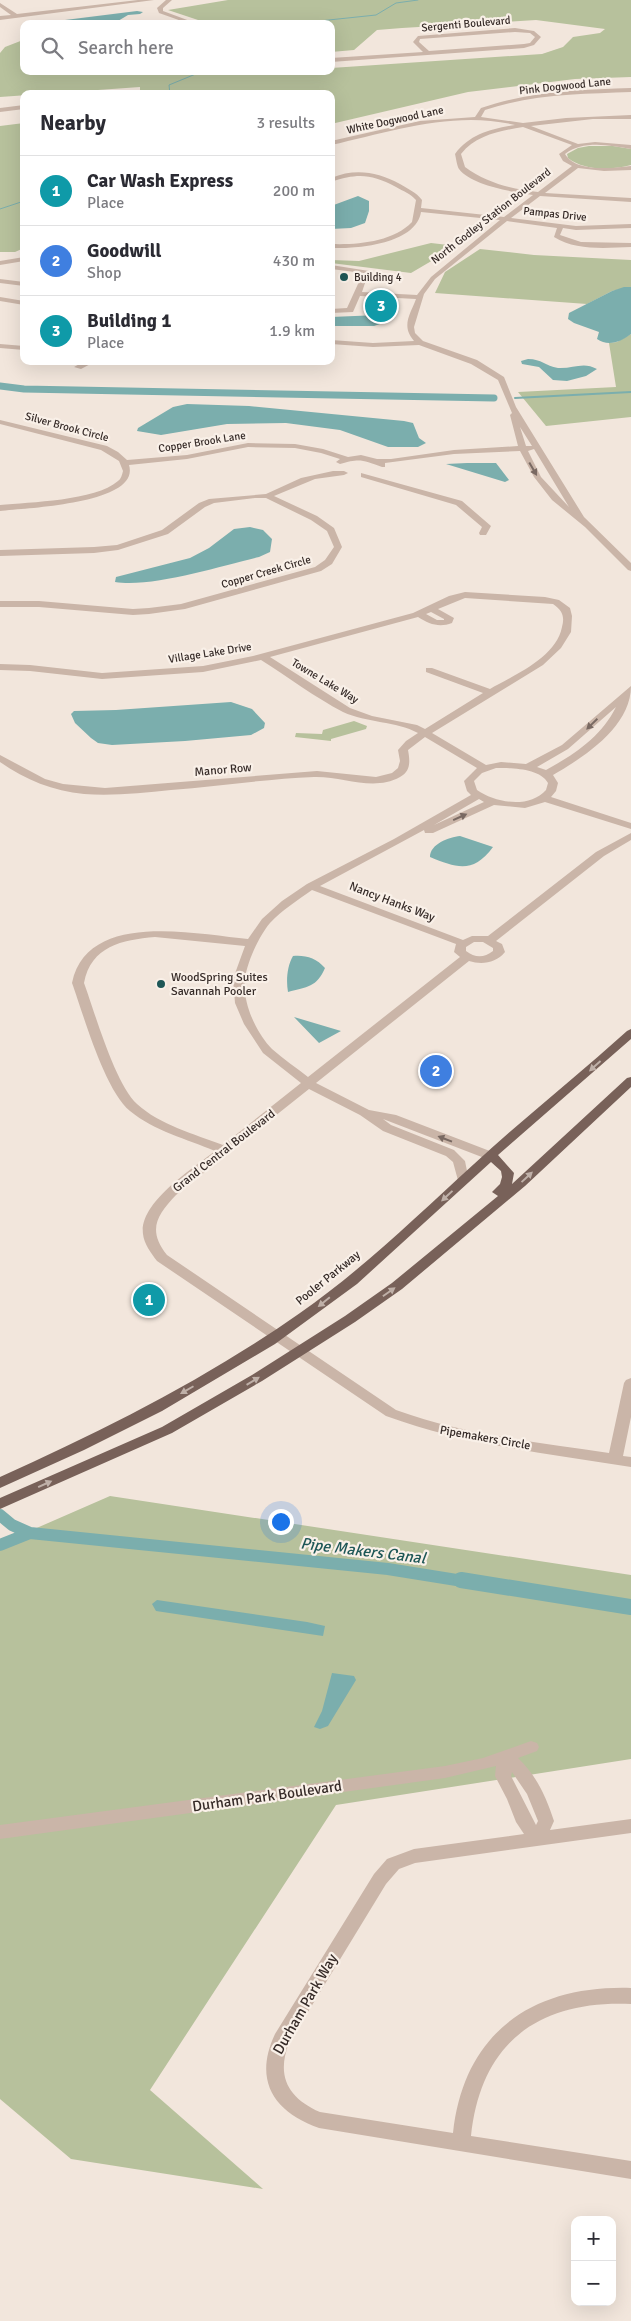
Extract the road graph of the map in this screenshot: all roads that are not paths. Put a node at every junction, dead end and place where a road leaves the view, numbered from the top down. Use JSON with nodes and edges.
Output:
{"nodes":[{"id":1,"x":5,"y":0,"type":"edge"},
{"id":2,"x":151,"y":0,"type":"edge"},
{"id":3,"x":169,"y":0,"type":"edge"},
{"id":4,"x":0,"y":1,"type":"edge"},
{"id":5,"x":135,"y":1,"type":"edge"},
{"id":6,"x":0,"y":5,"type":"edge"},
{"id":7,"x":16,"y":16,"type":"junction"},
{"id":8,"x":0,"y":18,"type":"edge"},
{"id":9,"x":185,"y":20,"type":"edge"},
{"id":10,"x":427,"y":53,"type":"junction"},
{"id":11,"x":335,"y":60,"type":"edge"},
{"id":12,"x":631,"y":90,"type":"edge"},
{"id":13,"x":20,"y":108,"type":"edge"},
{"id":14,"x":0,"y":110,"type":"edge"},
{"id":15,"x":477,"y":118,"type":"junction"},
{"id":16,"x":631,"y":118,"type":"edge"},
{"id":17,"x":522,"y":125,"type":"junction"},
{"id":18,"x":335,"y":142,"type":"edge"},
{"id":19,"x":579,"y":146,"type":"junction"},
{"id":20,"x":631,"y":147,"type":"edge"},
{"id":21,"x":577,"y":166,"type":"junction"},
{"id":22,"x":631,"y":168,"type":"edge"},
{"id":23,"x":335,"y":179,"type":"edge"},
{"id":24,"x":537,"y":194,"type":"junction"},
{"id":25,"x":631,"y":200,"type":"edge"},
{"id":26,"x":418,"y":210,"type":"junction"},
{"id":27,"x":505,"y":219,"type":"junction"},
{"id":28,"x":561,"y":226,"type":"junction"},
{"id":29,"x":631,"y":226,"type":"edge"},
{"id":30,"x":631,"y":245,"type":"edge"},
{"id":31,"x":335,"y":246,"type":"edge"},
{"id":32,"x":20,"y":260,"type":"edge"},
{"id":33,"x":0,"y":263,"type":"edge"},
{"id":34,"x":335,"y":268,"type":"edge"},
{"id":35,"x":0,"y":281,"type":"edge"},
{"id":36,"x":20,"y":284,"type":"edge"},
{"id":37,"x":358,"y":292,"type":"junction"},
{"id":38,"x":421,"y":296,"type":"junction"},
{"id":39,"x":1,"y":302,"type":"edge"},
{"id":40,"x":20,"y":303,"type":"edge"},
{"id":41,"x":20,"y":307,"type":"edge"},
{"id":42,"x":335,"y":310,"type":"edge"},
{"id":43,"x":335,"y":336,"type":"edge"},
{"id":44,"x":413,"y":336,"type":"junction"},
{"id":45,"x":335,"y":342,"type":"edge"},
{"id":46,"x":420,"y":343,"type":"junction"},
{"id":47,"x":0,"y":346,"type":"edge"},
{"id":48,"x":20,"y":348,"type":"edge"},
{"id":49,"x":512,"y":407,"type":"junction"},
{"id":50,"x":0,"y":422,"type":"edge"},
{"id":51,"x":538,"y":448,"type":"junction"},
{"id":52,"x":522,"y":449,"type":"junction"},
{"id":53,"x":126,"y":463,"type":"junction"},
{"id":54,"x":340,"y":465,"type":"junction"},
{"id":55,"x":378,"y":469,"type":"junction"},
{"id":56,"x":267,"y":496,"type":"junction"},
{"id":57,"x":0,"y":508,"type":"edge"},
{"id":58,"x":580,"y":518,"type":"junction"},
{"id":59,"x":483,"y":533,"type":"dead end"},
{"id":60,"x":0,"y":553,"type":"edge"},
{"id":61,"x":631,"y":568,"type":"edge"},
{"id":62,"x":0,"y":604,"type":"edge"},
{"id":63,"x":432,"y":609,"type":"junction"},
{"id":64,"x":419,"y":614,"type":"junction"},
{"id":65,"x":263,"y":657,"type":"junction"},
{"id":66,"x":0,"y":667,"type":"edge"},
{"id":67,"x":429,"y":670,"type":"dead end"},
{"id":68,"x":630,"y":690,"type":"edge"},
{"id":69,"x":491,"y":693,"type":"junction"},
{"id":70,"x":426,"y":732,"type":"junction"},
{"id":71,"x":0,"y":758,"type":"edge"},
{"id":72,"x":529,"y":767,"type":"junction"},
{"id":73,"x":485,"y":768,"type":"junction"},
{"id":74,"x":545,"y":775,"type":"junction"},
{"id":75,"x":477,"y":796,"type":"junction"},
{"id":76,"x":543,"y":798,"type":"junction"},
{"id":77,"x":491,"y":802,"type":"junction"},
{"id":78,"x":629,"y":824,"type":"edge"},
{"id":79,"x":631,"y":836,"type":"edge"},
{"id":80,"x":398,"y":842,"type":"junction"},
{"id":81,"x":600,"y":854,"type":"junction"},
{"id":82,"x":311,"y":886,"type":"junction"},
{"id":83,"x":490,"y":940,"type":"junction"},
{"id":84,"x":251,"y":943,"type":"junction"},
{"id":85,"x":462,"y":943,"type":"junction"},
{"id":86,"x":468,"y":957,"type":"junction"},
{"id":87,"x":631,"y":1033,"type":"edge"},
{"id":88,"x":631,"y":1081,"type":"edge"},
{"id":89,"x":310,"y":1084,"type":"junction"},
{"id":90,"x":364,"y":1112,"type":"junction"},
{"id":91,"x":224,"y":1150,"type":"junction"},
{"id":92,"x":491,"y":1156,"type":"junction"},
{"id":93,"x":463,"y":1181,"type":"junction"},
{"id":94,"x":428,"y":1261,"type":"junction"},
{"id":95,"x":277,"y":1335,"type":"junction"},
{"id":96,"x":300,"y":1351,"type":"junction"},
{"id":97,"x":631,"y":1383,"type":"edge"},
{"id":98,"x":615,"y":1459,"type":"junction"},
{"id":99,"x":631,"y":1462,"type":"edge"},
{"id":100,"x":0,"y":1482,"type":"edge"},
{"id":101,"x":0,"y":1504,"type":"edge"},
{"id":102,"x":530,"y":1747,"type":"dead end"},
{"id":103,"x":506,"y":1757,"type":"junction"},
{"id":104,"x":532,"y":1787,"type":"junction"},
{"id":105,"x":512,"y":1793,"type":"junction"},
{"id":106,"x":631,"y":1826,"type":"edge"},
{"id":107,"x":0,"y":1832,"type":"edge"},
{"id":108,"x":537,"y":1839,"type":"junction"},
{"id":109,"x":631,"y":1996,"type":"edge"},
{"id":110,"x":461,"y":2142,"type":"junction"},
{"id":111,"x":631,"y":2170,"type":"edge"}],
"edges":[{"from":1,"to":4,"type":"street"},
{"from":2,"to":5,"type":"street"},
{"from":3,"to":9,"type":"street"},
{"from":5,"to":7,"type":"street"},
{"from":6,"to":7,"type":"street"},
{"from":7,"to":8,"type":"street"},
{"from":10,"to":10,"type":"street","name":"Sergenti Boulevard"},
{"from":10,"to":11,"type":"street","name":"Sergenti Boulevard"},
{"from":12,"to":15,"type":"street","name":"Pink Dogwood Lane"},
{"from":13,"to":14,"type":"street"},
{"from":15,"to":17,"type":"street","name":"White Dogwood Lane"},
{"from":15,"to":18,"type":"street","name":"White Dogwood Lane"},
{"from":16,"to":17,"type":"street"},
{"from":17,"to":19,"type":"street","name":"White Dogwood Lane"},
{"from":17,"to":24,"type":"street"},
{"from":19,"to":20,"type":"street"},
{"from":19,"to":21,"type":"street"},
{"from":21,"to":22,"type":"street"},
{"from":21,"to":24,"type":"street","name":"North Godley Station Boulevard"},
{"from":23,"to":26,"type":"street"},
{"from":24,"to":25,"type":"street"},
{"from":24,"to":27,"type":"street","name":"North Godley Station Boulevard"},
{"from":26,"to":27,"type":"street","name":"Pampas Drive"},
{"from":26,"to":31,"type":"street"},
{"from":27,"to":28,"type":"street","name":"Pampas Drive"},
{"from":27,"to":38,"type":"street","name":"North Godley Station Boulevard"},
{"from":28,"to":29,"type":"street","name":"Pampas Drive"},
{"from":28,"to":30,"type":"street"},
{"from":32,"to":33,"type":"street"},
{"from":34,"to":37,"type":"street"},
{"from":35,"to":36,"type":"street"},
{"from":37,"to":38,"type":"street"},
{"from":37,"to":42,"type":"street"},
{"from":38,"to":44,"type":"street","name":"North Godley Station Boulevard"},
{"from":39,"to":40,"type":"street"},
{"from":39,"to":41,"type":"street"},
{"from":43,"to":44,"type":"street"},
{"from":44,"to":46,"type":"street"},
{"from":45,"to":46,"type":"street"},
{"from":46,"to":49,"type":"street"},
{"from":47,"to":48,"type":"street"},
{"from":49,"to":51,"type":"street"},
{"from":49,"to":52,"type":"street"},
{"from":50,"to":53,"type":"street","name":"Silver Brook Circle"},
{"from":51,"to":52,"type":"street"},
{"from":51,"to":58,"type":"street"},
{"from":52,"to":55,"type":"street"},
{"from":52,"to":58,"type":"street","one_way":true},
{"from":53,"to":54,"type":"street","name":"Copper Brook Lane"},
{"from":53,"to":57,"type":"street"},
{"from":54,"to":55,"type":"street"},
{"from":54,"to":55,"type":"street"},
{"from":54,"to":56,"type":"street"},
{"from":55,"to":59,"type":"street"},
{"from":56,"to":60,"type":"street","name":"Copper Creek Circle"},
{"from":56,"to":62,"type":"street","name":"Copper Creek Circle"},
{"from":58,"to":61,"type":"street"},
{"from":63,"to":64,"type":"street","name":"Village Lake Drive"},
{"from":63,"to":64,"type":"street"},
{"from":63,"to":69,"type":"street","name":"Village Lake Drive"},
{"from":64,"to":65,"type":"street","name":"Village Lake Drive"},
{"from":65,"to":66,"type":"street","name":"Village Lake Drive"},
{"from":65,"to":70,"type":"street","name":"Towne Lake Way"},
{"from":67,"to":69,"type":"street"},
{"from":68,"to":72,"type":"street","one_way":true},
{"from":68,"to":74,"type":"street"},
{"from":69,"to":70,"type":"street","name":"Village Lake Drive"},
{"from":70,"to":71,"type":"street","name":"Manor Row"},
{"from":70,"to":73,"type":"street","name":"Towne Lake Way"},
{"from":72,"to":73,"type":"street"},
{"from":72,"to":74,"type":"street"},
{"from":73,"to":75,"type":"street"},
{"from":74,"to":76,"type":"street"},
{"from":75,"to":77,"type":"street"},
{"from":75,"to":80,"type":"street"},
{"from":76,"to":77,"type":"street"},
{"from":76,"to":78,"type":"street"},
{"from":80,"to":77,"type":"street","one_way":true},
{"from":78,"to":81,"type":"street"},
{"from":79,"to":81,"type":"street"},
{"from":80,"to":82,"type":"street"},
{"from":81,"to":83,"type":"street"},
{"from":82,"to":84,"type":"street"},
{"from":82,"to":85,"type":"street","name":"Nancy Hanks Way"},
{"from":83,"to":85,"type":"street"},
{"from":83,"to":86,"type":"street"},
{"from":84,"to":89,"type":"street"},
{"from":84,"to":91,"type":"street"},
{"from":85,"to":86,"type":"street"},
{"from":86,"to":89,"type":"street","name":"Grand Central Boulevard"},
{"from":87,"to":92,"type":"main road","name":"Pooler Parkway","one_way":true},
{"from":94,"to":88,"type":"main road","one_way":true},
{"from":89,"to":90,"type":"street"},
{"from":89,"to":91,"type":"street","name":"Grand Central Boulevard"},
{"from":92,"to":90,"type":"street","one_way":true},
{"from":90,"to":93,"type":"street"},
{"from":91,"to":95,"type":"street","name":"Grand Central Boulevard"},
{"from":92,"to":93,"type":"main road","name":"Pooler Parkway"},
{"from":92,"to":94,"type":"main road"},
{"from":93,"to":95,"type":"main road","name":"Pooler Parkway","one_way":true},
{"from":96,"to":94,"type":"main road","one_way":true},
{"from":95,"to":96,"type":"street","name":"Grand Central Boulevard"},
{"from":95,"to":100,"type":"main road","name":"Pooler Parkway","one_way":true},
{"from":96,"to":98,"type":"street","name":"Pipemakers Circle"},
{"from":101,"to":96,"type":"main road","one_way":true},
{"from":97,"to":98,"type":"street"},
{"from":98,"to":99,"type":"street","name":"Pipemakers Circle"},
{"from":102,"to":103,"type":"street","name":"Durham Park Boulevard"},
{"from":103,"to":104,"type":"street"},
{"from":103,"to":105,"type":"street"},
{"from":103,"to":107,"type":"street","name":"Durham Park Boulevard"},
{"from":104,"to":105,"type":"street"},
{"from":104,"to":108,"type":"street"},
{"from":105,"to":108,"type":"street"},
{"from":106,"to":108,"type":"street","name":"Durham Park Way"},
{"from":108,"to":110,"type":"street","name":"Durham Park Way"},
{"from":109,"to":110,"type":"street"},
{"from":110,"to":111,"type":"street","name":"Durham Park Way"}]}
